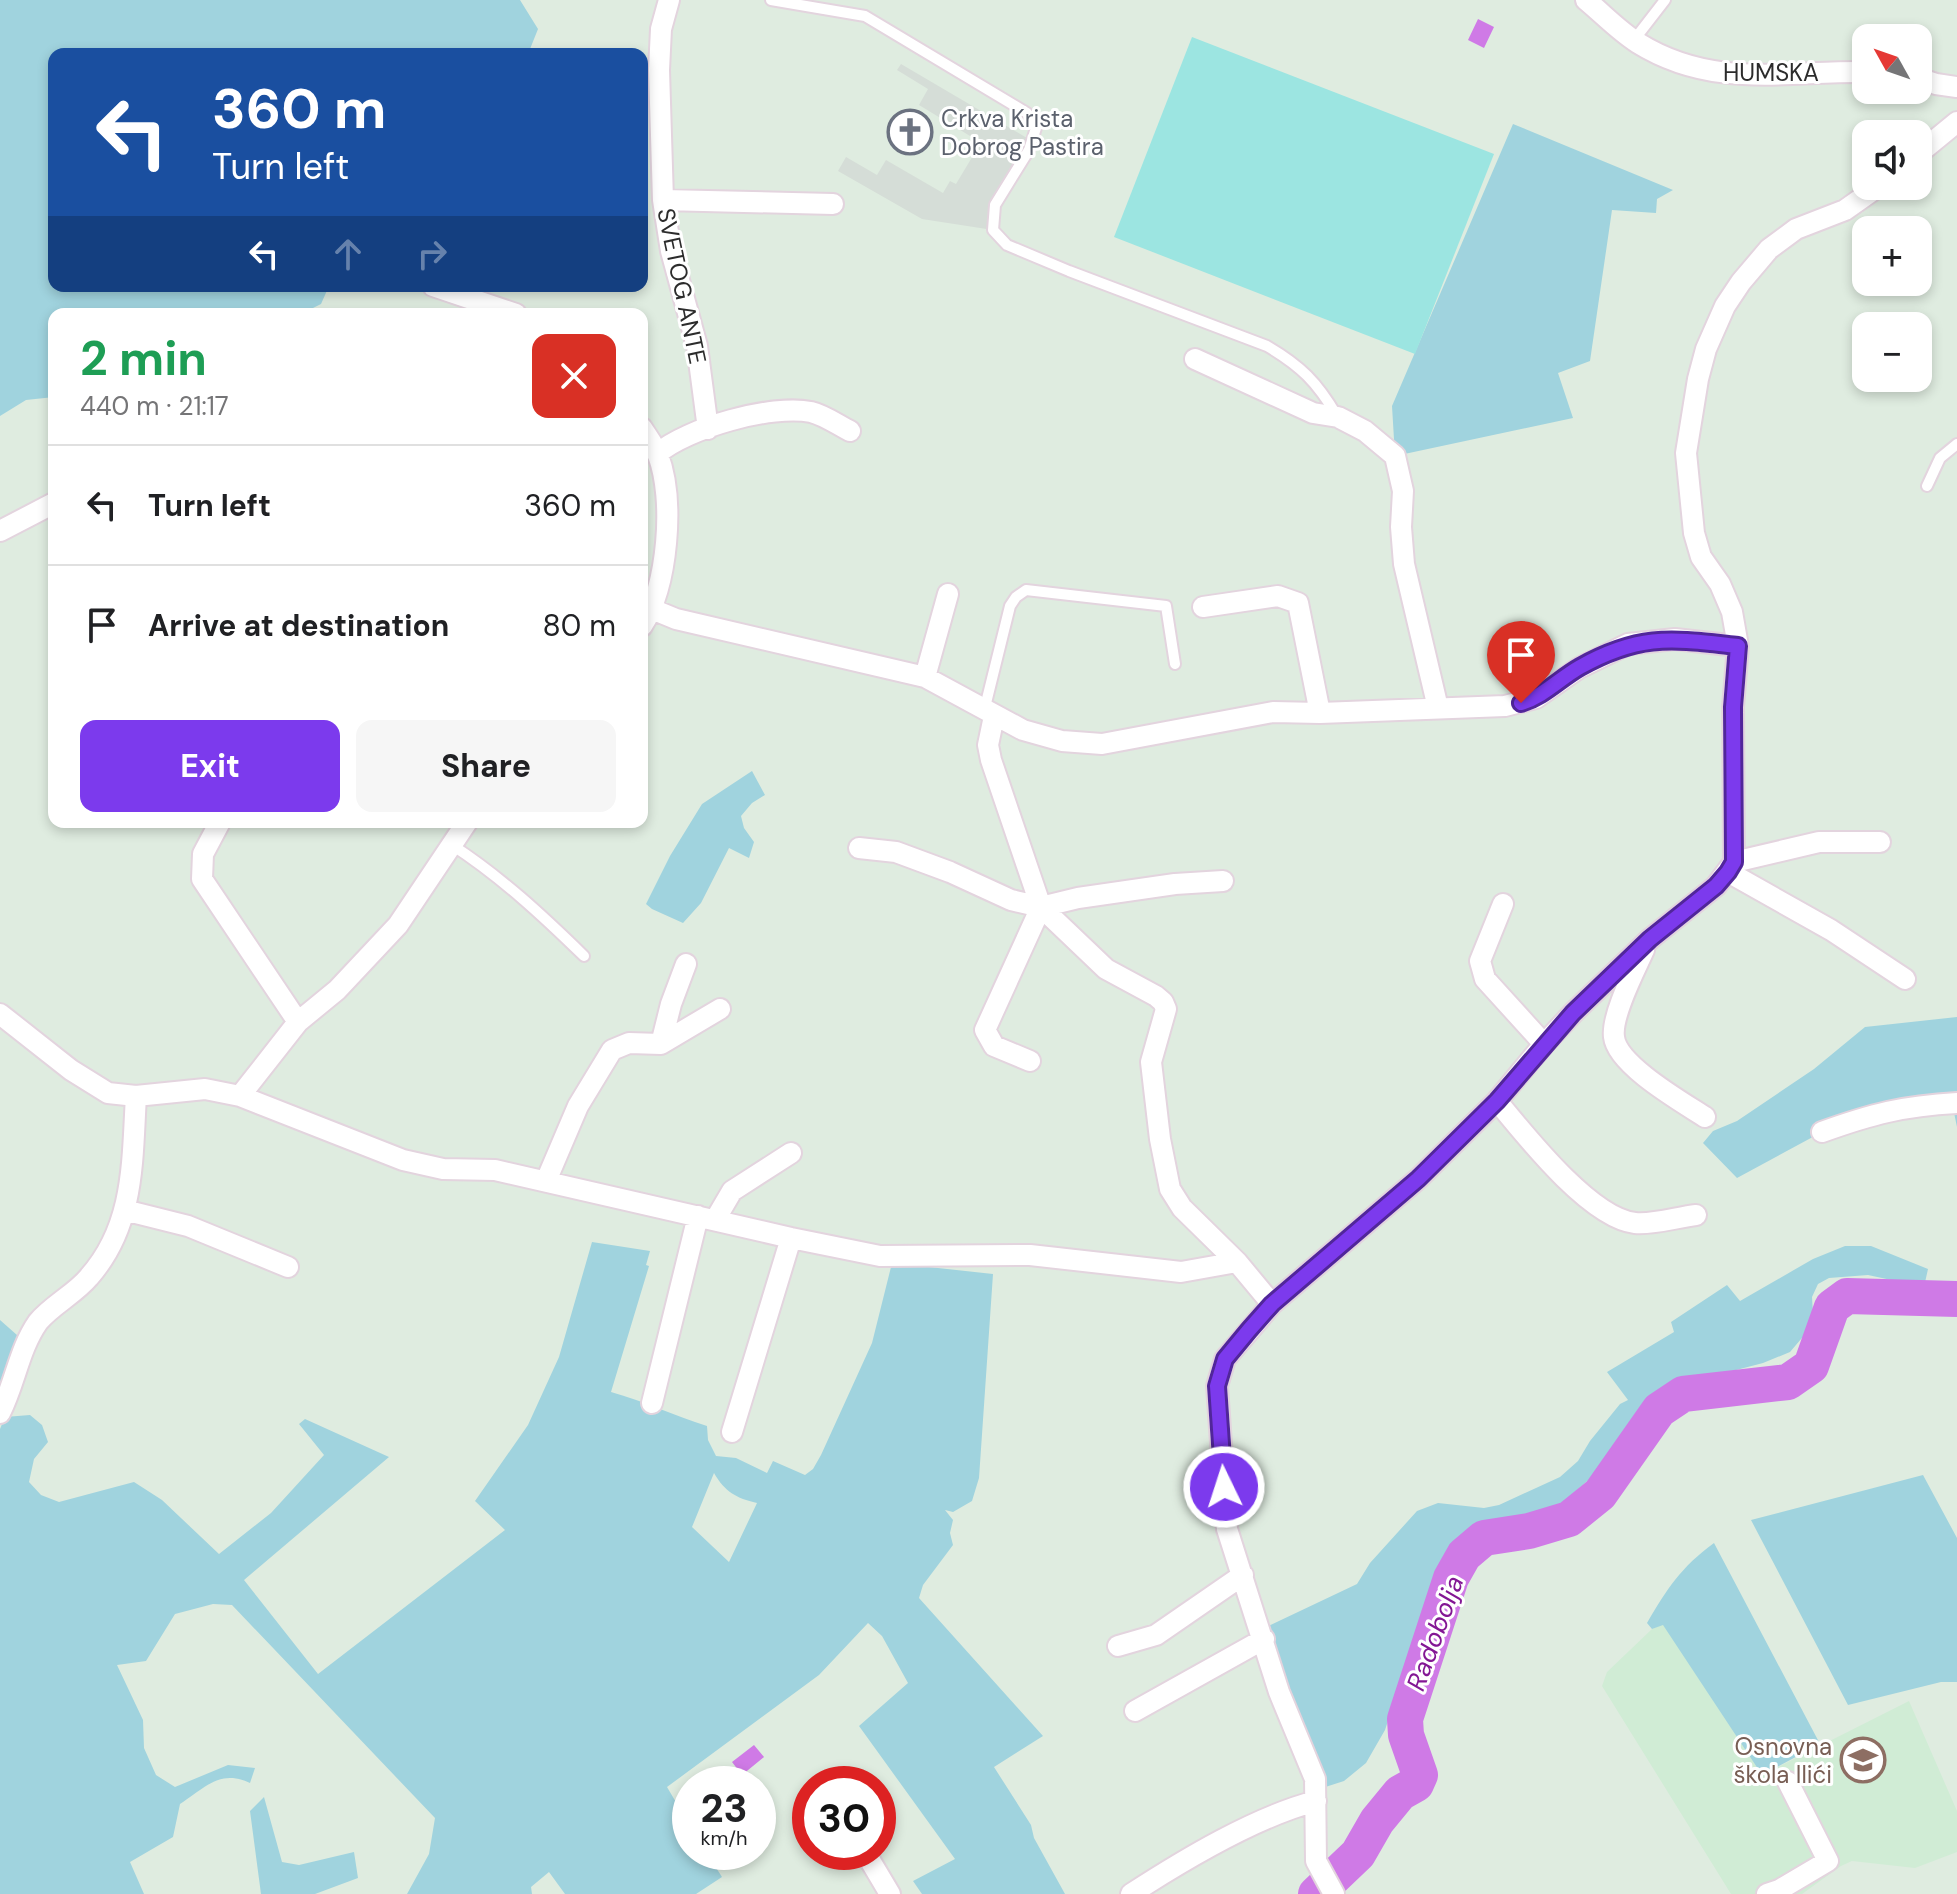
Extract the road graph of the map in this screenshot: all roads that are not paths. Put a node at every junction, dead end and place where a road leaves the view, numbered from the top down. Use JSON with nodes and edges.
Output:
{"nodes":[{"id":1,"x":669,"y":0,"type":"edge"},
{"id":2,"x":771,"y":0,"type":"edge"},
{"id":3,"x":1586,"y":0,"type":"edge"},
{"id":4,"x":1665,"y":0,"type":"edge"},
{"id":5,"x":1634,"y":40,"type":"junction"},
{"id":6,"x":1852,"y":72,"type":"edge"},
{"id":7,"x":1932,"y":81,"type":"edge"},
{"id":8,"x":1957,"y":87,"type":"edge"},
{"id":9,"x":1957,"y":122,"type":"edge"},
{"id":10,"x":1932,"y":143,"type":"edge"},
{"id":11,"x":663,"y":200,"type":"junction"},
{"id":12,"x":1859,"y":200,"type":"edge"},
{"id":13,"x":833,"y":204,"type":"dead end"},
{"id":14,"x":451,"y":292,"type":"edge"},
{"id":15,"x":498,"y":308,"type":"edge"},
{"id":16,"x":1195,"y":359,"type":"dead end"},
{"id":17,"x":1338,"y":417,"type":"junction"},
{"id":18,"x":708,"y":429,"type":"junction"},
{"id":19,"x":850,"y":431,"type":"dead end"},
{"id":20,"x":648,"y":438,"type":"edge"},
{"id":21,"x":1957,"y":444,"type":"edge"},
{"id":22,"x":657,"y":454,"type":"junction"},
{"id":23,"x":1927,"y":486,"type":"dead end"},
{"id":24,"x":48,"y":506,"type":"edge"},
{"id":25,"x":0,"y":531,"type":"edge"},
{"id":26,"x":948,"y":594,"type":"dead end"},
{"id":27,"x":648,"y":606,"type":"edge"},
{"id":28,"x":1203,"y":607,"type":"dead end"},
{"id":29,"x":648,"y":614,"type":"edge"},
{"id":30,"x":1738,"y":646,"type":"junction"},
{"id":31,"x":1175,"y":664,"type":"dead end"},
{"id":32,"x":925,"y":677,"type":"junction"},
{"id":33,"x":1438,"y":708,"type":"junction"},
{"id":34,"x":989,"y":713,"type":"junction"},
{"id":35,"x":1320,"y":713,"type":"junction"},
{"id":36,"x":217,"y":828,"type":"edge"},
{"id":37,"x":463,"y":828,"type":"edge"},
{"id":38,"x":1880,"y":842,"type":"dead end"},
{"id":39,"x":452,"y":845,"type":"junction"},
{"id":40,"x":859,"y":848,"type":"dead end"},
{"id":41,"x":1731,"y":867,"type":"junction"},
{"id":42,"x":1223,"y":881,"type":"dead end"},
{"id":43,"x":1503,"y":904,"type":"dead end"},
{"id":44,"x":1041,"y":907,"type":"junction"},
{"id":45,"x":1650,"y":939,"type":"junction"},
{"id":46,"x":584,"y":956,"type":"dead end"},
{"id":47,"x":686,"y":964,"type":"dead end"},
{"id":48,"x":1905,"y":979,"type":"dead end"},
{"id":49,"x":720,"y":1009,"type":"dead end"},
{"id":50,"x":0,"y":1014,"type":"edge"},
{"id":51,"x":298,"y":1022,"type":"junction"},
{"id":52,"x":661,"y":1044,"type":"junction"},
{"id":53,"x":1544,"y":1044,"type":"junction"},
{"id":54,"x":1030,"y":1061,"type":"dead end"},
{"id":55,"x":136,"y":1096,"type":"junction"},
{"id":56,"x":240,"y":1096,"type":"junction"},
{"id":57,"x":1497,"y":1101,"type":"junction"},
{"id":58,"x":1957,"y":1103,"type":"edge"},
{"id":59,"x":1705,"y":1117,"type":"dead end"},
{"id":60,"x":1822,"y":1132,"type":"dead end"},
{"id":61,"x":791,"y":1153,"type":"dead end"},
{"id":62,"x":546,"y":1181,"type":"junction"},
{"id":63,"x":124,"y":1210,"type":"junction"},
{"id":64,"x":1696,"y":1215,"type":"dead end"},
{"id":65,"x":706,"y":1218,"type":"junction"},
{"id":66,"x":791,"y":1238,"type":"junction"},
{"id":67,"x":1237,"y":1262,"type":"junction"},
{"id":68,"x":288,"y":1267,"type":"dead end"},
{"id":69,"x":1272,"y":1304,"type":"junction"},
{"id":70,"x":652,"y":1403,"type":"dead end"},
{"id":71,"x":0,"y":1413,"type":"edge"},
{"id":72,"x":732,"y":1432,"type":"dead end"},
{"id":73,"x":1243,"y":1575,"type":"junction"},
{"id":74,"x":1264,"y":1639,"type":"junction"},
{"id":75,"x":1118,"y":1646,"type":"dead end"},
{"id":76,"x":1135,"y":1711,"type":"dead end"},
{"id":77,"x":1788,"y":1782,"type":"dead end"},
{"id":78,"x":1316,"y":1801,"type":"junction"},
{"id":79,"x":876,"y":1870,"type":"edge"},
{"id":80,"x":1329,"y":1886,"type":"edge"},
{"id":81,"x":890,"y":1894,"type":"edge"},
{"id":82,"x":1131,"y":1894,"type":"edge"},
{"id":83,"x":1767,"y":1894,"type":"edge"}],
"edges":[{"from":1,"to":11,"type":"street","name":"SVETOG ANTE"},
{"from":2,"to":17,"type":"lane"},
{"from":3,"to":5,"type":"street","name":"HUMSKA"},
{"from":4,"to":5,"type":"lane"},
{"from":5,"to":6,"type":"street","name":"HUMSKA"},
{"from":7,"to":8,"type":"street"},
{"from":9,"to":10,"type":"street"},
{"from":11,"to":13,"type":"street"},
{"from":11,"to":18,"type":"street","name":"SVETOG ANTE"},
{"from":12,"to":30,"type":"street"},
{"from":14,"to":15,"type":"street"},
{"from":16,"to":17,"type":"street"},
{"from":17,"to":33,"type":"street"},
{"from":18,"to":19,"type":"street"},
{"from":18,"to":22,"type":"street"},
{"from":20,"to":22,"type":"street"},
{"from":21,"to":23,"type":"lane"},
{"from":22,"to":27,"type":"street"},
{"from":24,"to":25,"type":"street"},
{"from":26,"to":32,"type":"street"},
{"from":28,"to":35,"type":"street"},
{"from":29,"to":32,"type":"street"},
{"from":30,"to":33,"type":"street"},
{"from":30,"to":41,"type":"street"},
{"from":31,"to":34,"type":"lane"},
{"from":32,"to":34,"type":"street"},
{"from":33,"to":35,"type":"street"},
{"from":34,"to":35,"type":"street"},
{"from":34,"to":44,"type":"street"},
{"from":36,"to":51,"type":"street"},
{"from":37,"to":39,"type":"street"},
{"from":38,"to":41,"type":"street"},
{"from":39,"to":46,"type":"lane"},
{"from":39,"to":51,"type":"street"},
{"from":40,"to":44,"type":"street"},
{"from":41,"to":45,"type":"street"},
{"from":41,"to":48,"type":"street"},
{"from":42,"to":44,"type":"street"},
{"from":43,"to":53,"type":"street"},
{"from":44,"to":54,"type":"street"},
{"from":44,"to":67,"type":"street"},
{"from":45,"to":53,"type":"street"},
{"from":45,"to":59,"type":"street"},
{"from":47,"to":52,"type":"street"},
{"from":49,"to":52,"type":"street"},
{"from":50,"to":55,"type":"street"},
{"from":51,"to":56,"type":"street"},
{"from":52,"to":62,"type":"street"},
{"from":53,"to":57,"type":"street"},
{"from":55,"to":56,"type":"street"},
{"from":55,"to":63,"type":"street"},
{"from":56,"to":62,"type":"street"},
{"from":57,"to":64,"type":"street"},
{"from":57,"to":69,"type":"street"},
{"from":58,"to":60,"type":"street"},
{"from":61,"to":65,"type":"street"},
{"from":62,"to":65,"type":"street"},
{"from":63,"to":68,"type":"street"},
{"from":63,"to":71,"type":"street"},
{"from":65,"to":66,"type":"street"},
{"from":65,"to":70,"type":"street"},
{"from":66,"to":67,"type":"street"},
{"from":66,"to":72,"type":"street"},
{"from":67,"to":69,"type":"street"},
{"from":69,"to":73,"type":"street"},
{"from":73,"to":74,"type":"street"},
{"from":73,"to":75,"type":"street"},
{"from":74,"to":76,"type":"street"},
{"from":74,"to":78,"type":"street"},
{"from":77,"to":83,"type":"street"},
{"from":78,"to":80,"type":"street"},
{"from":78,"to":82,"type":"street"},
{"from":79,"to":81,"type":"street"}]}
